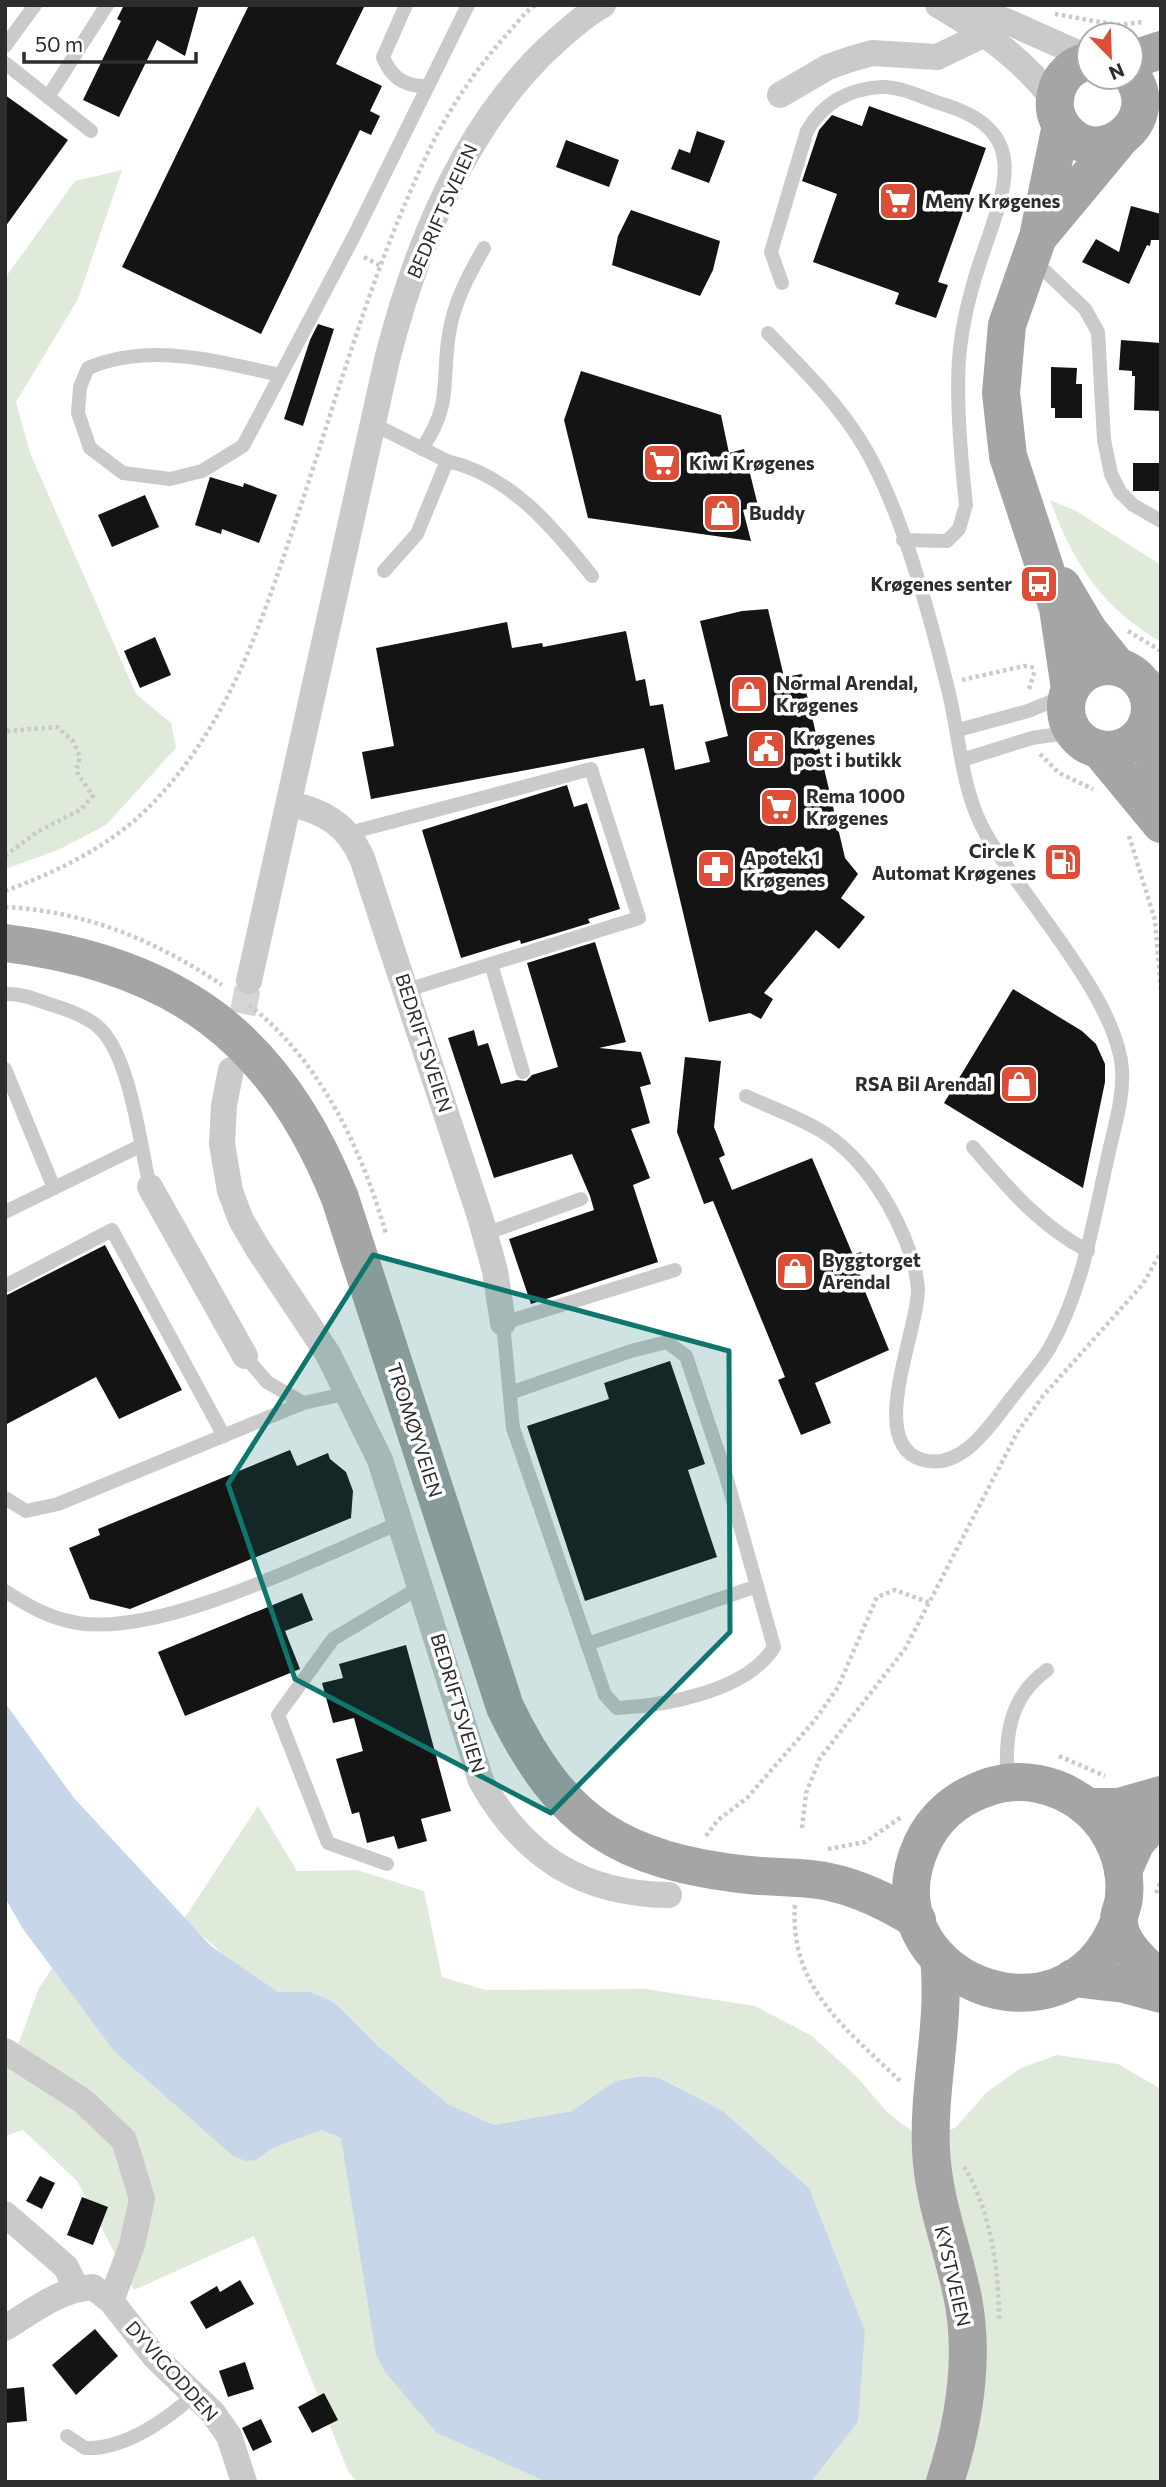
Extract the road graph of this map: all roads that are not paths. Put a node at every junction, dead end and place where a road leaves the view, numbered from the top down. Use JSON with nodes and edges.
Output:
{"nodes":[{"id":1,"x":35,"y":5,"type":"edge"},
{"id":2,"x":107,"y":5,"type":"edge"},
{"id":3,"x":406,"y":5,"type":"edge"},
{"id":4,"x":468,"y":5,"type":"edge"},
{"id":5,"x":938,"y":5,"type":"edge"},
{"id":6,"x":958,"y":5,"type":"edge"},
{"id":7,"x":590,"y":8,"type":"edge"},
{"id":8,"x":985,"y":34,"type":"junction"},
{"id":9,"x":5,"y":46,"type":"edge"},
{"id":10,"x":1075,"y":53,"type":"edge"},
{"id":11,"x":5,"y":63,"type":"edge"},
{"id":12,"x":1075,"y":66,"type":"edge"},
{"id":13,"x":427,"y":86,"type":"junction"},
{"id":14,"x":1144,"y":92,"type":"edge"},
{"id":15,"x":780,"y":95,"type":"dead end"},
{"id":16,"x":48,"y":97,"type":"junction"},
{"id":17,"x":1057,"y":113,"type":"junction"},
{"id":18,"x":91,"y":131,"type":"dead end"},
{"id":19,"x":1118,"y":141,"type":"junction"},
{"id":20,"x":484,"y":248,"type":"dead end"},
{"id":21,"x":1041,"y":254,"type":"junction"},
{"id":22,"x":782,"y":283,"type":"dead end"},
{"id":23,"x":768,"y":333,"type":"dead end"},
{"id":24,"x":280,"y":375,"type":"junction"},
{"id":25,"x":373,"y":424,"type":"junction"},
{"id":26,"x":422,"y":449,"type":"junction"},
{"id":27,"x":447,"y":461,"type":"junction"},
{"id":28,"x":1161,"y":522,"type":"edge"},
{"id":29,"x":903,"y":540,"type":"junction"},
{"id":30,"x":1041,"y":552,"type":"junction"},
{"id":31,"x":384,"y":571,"type":"dead end"},
{"id":32,"x":592,"y":576,"type":"dead end"},
{"id":33,"x":1143,"y":667,"type":"edge"},
{"id":34,"x":1068,"y":692,"type":"junction"},
{"id":35,"x":1153,"y":717,"type":"edge"},
{"id":36,"x":958,"y":730,"type":"junction"},
{"id":37,"x":1086,"y":741,"type":"junction"},
{"id":38,"x":962,"y":760,"type":"junction"},
{"id":39,"x":1161,"y":789,"type":"edge"},
{"id":40,"x":289,"y":803,"type":"junction"},
{"id":41,"x":1144,"y":827,"type":"edge"},
{"id":42,"x":349,"y":833,"type":"junction"},
{"id":43,"x":5,"y":943,"type":"edge"},
{"id":44,"x":491,"y":964,"type":"junction"},
{"id":45,"x":249,"y":981,"type":"tunnel mouth"},
{"id":46,"x":407,"y":990,"type":"junction"},
{"id":47,"x":5,"y":994,"type":"edge"},
{"id":48,"x":5,"y":1069,"type":"edge"},
{"id":49,"x":231,"y":1070,"type":"tunnel mouth"},
{"id":50,"x":523,"y":1072,"type":"dead end"},
{"id":51,"x":746,"y":1096,"type":"dead end"},
{"id":52,"x":141,"y":1146,"type":"junction"},
{"id":53,"x":973,"y":1147,"type":"dead end"},
{"id":54,"x":150,"y":1187,"type":"joint"},
{"id":55,"x":54,"y":1188,"type":"junction"},
{"id":56,"x":581,"y":1199,"type":"dead end"},
{"id":57,"x":5,"y":1212,"type":"edge"},
{"id":58,"x":485,"y":1234,"type":"junction"},
{"id":59,"x":1088,"y":1251,"type":"junction"},
{"id":60,"x":675,"y":1270,"type":"dead end"},
{"id":61,"x":5,"y":1286,"type":"edge"},
{"id":62,"x":503,"y":1323,"type":"junction"},
{"id":63,"x":245,"y":1356,"type":"joint"},
{"id":64,"x":349,"y":1393,"type":"junction"},
{"id":65,"x":510,"y":1393,"type":"junction"},
{"id":66,"x":303,"y":1403,"type":"junction"},
{"id":67,"x":224,"y":1436,"type":"junction"},
{"id":68,"x":5,"y":1498,"type":"edge"},
{"id":69,"x":402,"y":1522,"type":"junction"},
{"id":70,"x":422,"y":1586,"type":"junction"},
{"id":71,"x":757,"y":1586,"type":"junction"},
{"id":72,"x":5,"y":1591,"type":"edge"},
{"id":73,"x":587,"y":1644,"type":"junction"},
{"id":74,"x":1047,"y":1670,"type":"dead end"},
{"id":75,"x":1008,"y":1782,"type":"junction"},
{"id":76,"x":1161,"y":1795,"type":"edge"},
{"id":77,"x":1087,"y":1807,"type":"junction"},
{"id":78,"x":1161,"y":1814,"type":"edge"},
{"id":79,"x":918,"y":1852,"type":"junction"},
{"id":80,"x":387,"y":1864,"type":"dead end"},
{"id":81,"x":1123,"y":1871,"type":"junction"},
{"id":82,"x":834,"y":1882,"type":"junction"},
{"id":83,"x":669,"y":1895,"type":"dead end"},
{"id":84,"x":917,"y":1920,"type":"junction"},
{"id":85,"x":1119,"y":1922,"type":"junction"},
{"id":86,"x":939,"y":1958,"type":"junction"},
{"id":87,"x":1073,"y":1978,"type":"junction"},
{"id":88,"x":1161,"y":1982,"type":"edge"},
{"id":89,"x":997,"y":1992,"type":"junction"},
{"id":90,"x":1161,"y":1994,"type":"edge"},
{"id":91,"x":5,"y":2051,"type":"edge"},
{"id":92,"x":938,"y":2068,"type":"junction"},
{"id":93,"x":5,"y":2214,"type":"edge"},
{"id":94,"x":76,"y":2288,"type":"junction"},
{"id":95,"x":111,"y":2301,"type":"junction"},
{"id":96,"x":5,"y":2328,"type":"edge"},
{"id":97,"x":193,"y":2396,"type":"junction"},
{"id":98,"x":67,"y":2436,"type":"dead end"},
{"id":99,"x":244,"y":2482,"type":"edge"},
{"id":100,"x":945,"y":2482,"type":"edge"}],
"edges":[{"from":1,"to":9,"type":"lane"},
{"from":2,"to":16,"type":"lane"},
{"from":3,"to":13,"type":"lane"},
{"from":4,"to":13,"type":"lane"},
{"from":5,"to":8,"type":"street"},
{"from":6,"to":10,"type":"street"},
{"from":7,"to":25,"type":"street","name":"BEDRIFTSVEIEN"},
{"from":8,"to":15,"type":"street"},
{"from":8,"to":17,"type":"street"},
{"from":11,"to":16,"type":"lane"},
{"from":12,"to":17,"type":"main road"},
{"from":13,"to":24,"type":"lane"},
{"from":14,"to":19,"type":"main road"},
{"from":16,"to":18,"type":"lane"},
{"from":17,"to":19,"type":"main road"},
{"from":17,"to":21,"type":"main road"},
{"from":19,"to":21,"type":"main road"},
{"from":20,"to":26,"type":"lane"},
{"from":21,"to":28,"type":"lane"},
{"from":21,"to":30,"type":"main road"},
{"from":22,"to":29,"type":"lane"},
{"from":23,"to":29,"type":"lane"},
{"from":24,"to":24,"type":"lane"},
{"from":25,"to":26,"type":"lane"},
{"from":25,"to":40,"type":"street","name":"BEDRIFTSVEIEN"},
{"from":26,"to":27,"type":"lane"},
{"from":27,"to":31,"type":"lane"},
{"from":27,"to":32,"type":"lane"},
{"from":29,"to":36,"type":"lane"},
{"from":30,"to":33,"type":"main road"},
{"from":30,"to":34,"type":"main road"},
{"from":33,"to":34,"type":"main road"},
{"from":33,"to":35,"type":"main road"},
{"from":34,"to":36,"type":"lane"},
{"from":34,"to":37,"type":"main road"},
{"from":35,"to":37,"type":"main road"},
{"from":35,"to":39,"type":"main road"},
{"from":36,"to":38,"type":"lane"},
{"from":37,"to":38,"type":"lane"},
{"from":37,"to":41,"type":"main road"},
{"from":38,"to":59,"type":"lane"},
{"from":40,"to":42,"type":"street"},
{"from":40,"to":45,"type":"street","name":"BEDRIFTSVEIEN"},
{"from":42,"to":44,"type":"lane"},
{"from":42,"to":46,"type":"street","name":"BEDRIFTSVEIEN"},
{"from":43,"to":82,"type":"main road","name":"TROMØYVEIEN"},
{"from":44,"to":46,"type":"lane"},
{"from":44,"to":50,"type":"lane"},
{"from":46,"to":58,"type":"street","name":"BEDRIFTSVEIEN"},
{"from":47,"to":52,"type":"lane"},
{"from":48,"to":55,"type":"lane"},
{"from":49,"to":64,"type":"street","name":"BEDRIFTSVEIEN"},
{"from":51,"to":59,"type":"lane"},
{"from":52,"to":54,"type":"lane"},
{"from":52,"to":55,"type":"lane"},
{"from":53,"to":59,"type":"lane"},
{"from":54,"to":63,"type":"street"},
{"from":55,"to":57,"type":"lane"},
{"from":56,"to":58,"type":"lane"},
{"from":58,"to":62,"type":"street","name":"BEDRIFTSVEIEN"},
{"from":60,"to":62,"type":"lane"},
{"from":61,"to":67,"type":"lane"},
{"from":62,"to":65,"type":"lane"},
{"from":63,"to":66,"type":"lane"},
{"from":64,"to":66,"type":"lane"},
{"from":64,"to":69,"type":"street","name":"BEDRIFTSVEIEN"},
{"from":65,"to":71,"type":"lane"},
{"from":65,"to":73,"type":"lane"},
{"from":66,"to":67,"type":"lane"},
{"from":67,"to":68,"type":"lane"},
{"from":69,"to":70,"type":"street","name":"BEDRIFTSVEIEN"},
{"from":69,"to":72,"type":"lane"},
{"from":70,"to":80,"type":"lane"},
{"from":70,"to":83,"type":"street","name":"BEDRIFTSVEIEN"},
{"from":71,"to":73,"type":"lane"},
{"from":71,"to":73,"type":"lane"},
{"from":74,"to":75,"type":"lane"},
{"from":75,"to":77,"type":"main road"},
{"from":75,"to":79,"type":"main road"},
{"from":76,"to":77,"type":"main road"},
{"from":77,"to":81,"type":"main road"},
{"from":78,"to":81,"type":"main road"},
{"from":79,"to":82,"type":"main road","name":"TROMØYVEIEN"},
{"from":79,"to":84,"type":"main road"},
{"from":81,"to":85,"type":"main road"},
{"from":82,"to":84,"type":"main road","name":"TROMØYVEIEN"},
{"from":84,"to":86,"type":"main road"},
{"from":85,"to":87,"type":"main road"},
{"from":85,"to":88,"type":"main road"},
{"from":86,"to":89,"type":"main road"},
{"from":86,"to":92,"type":"main road","name":"KYSTVEIEN"},
{"from":87,"to":89,"type":"main road"},
{"from":87,"to":90,"type":"main road"},
{"from":89,"to":92,"type":"main road","name":"KYSTVEIEN"},
{"from":91,"to":95,"type":"street"},
{"from":92,"to":100,"type":"main road","name":"KYSTVEIEN"},
{"from":93,"to":94,"type":"street"},
{"from":94,"to":95,"type":"street","name":"DYVIGODDEN"},
{"from":94,"to":96,"type":"street"},
{"from":95,"to":97,"type":"street","name":"DYVIGODDEN"},
{"from":97,"to":98,"type":"lane"},
{"from":97,"to":99,"type":"street","name":"DYVIGODDEN"}]}
